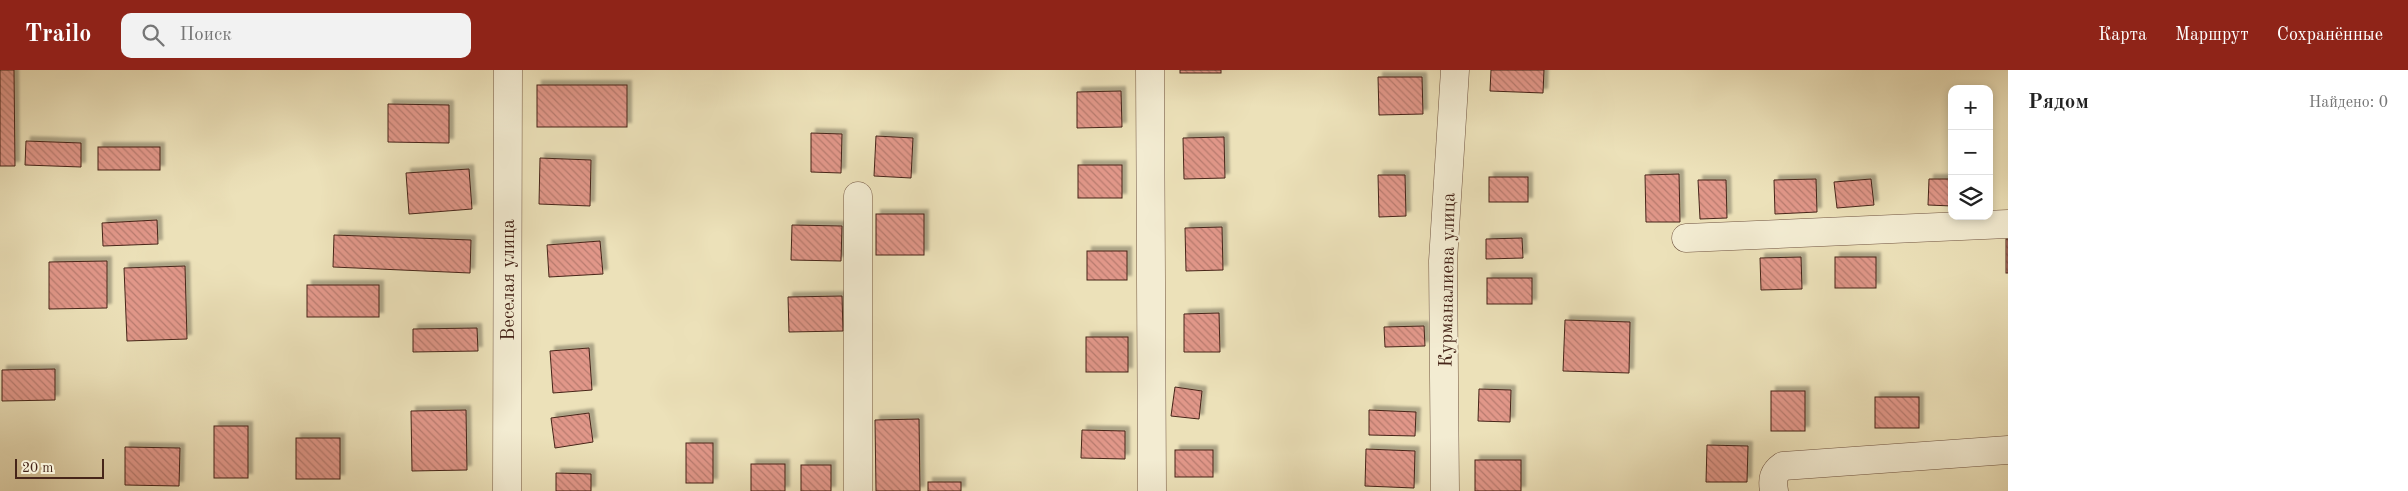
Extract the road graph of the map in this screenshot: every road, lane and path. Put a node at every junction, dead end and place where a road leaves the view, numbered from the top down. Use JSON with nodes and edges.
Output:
{"nodes":[{"id":1,"x":508,"y":70,"type":"edge"},
{"id":2,"x":1150,"y":70,"type":"edge"},
{"id":3,"x":1455,"y":70,"type":"edge"},
{"id":4,"x":858,"y":196,"type":"dead end"},
{"id":5,"x":2008,"y":224,"type":"edge"},
{"id":6,"x":1686,"y":238,"type":"dead end"},
{"id":7,"x":2008,"y":450,"type":"edge"},
{"id":8,"x":507,"y":491,"type":"edge"},
{"id":9,"x":858,"y":491,"type":"edge"},
{"id":10,"x":1152,"y":491,"type":"edge"},
{"id":11,"x":1445,"y":491,"type":"edge"},
{"id":12,"x":1774,"y":491,"type":"edge"}],
"edges":[{"from":1,"to":8,"type":"street","name":"Веселая улица"},
{"from":2,"to":10,"type":"street"},
{"from":3,"to":11,"type":"street","name":"Курманалиева улица"},
{"from":4,"to":9,"type":"street"},
{"from":5,"to":6,"type":"street"},
{"from":7,"to":12,"type":"street"}]}
